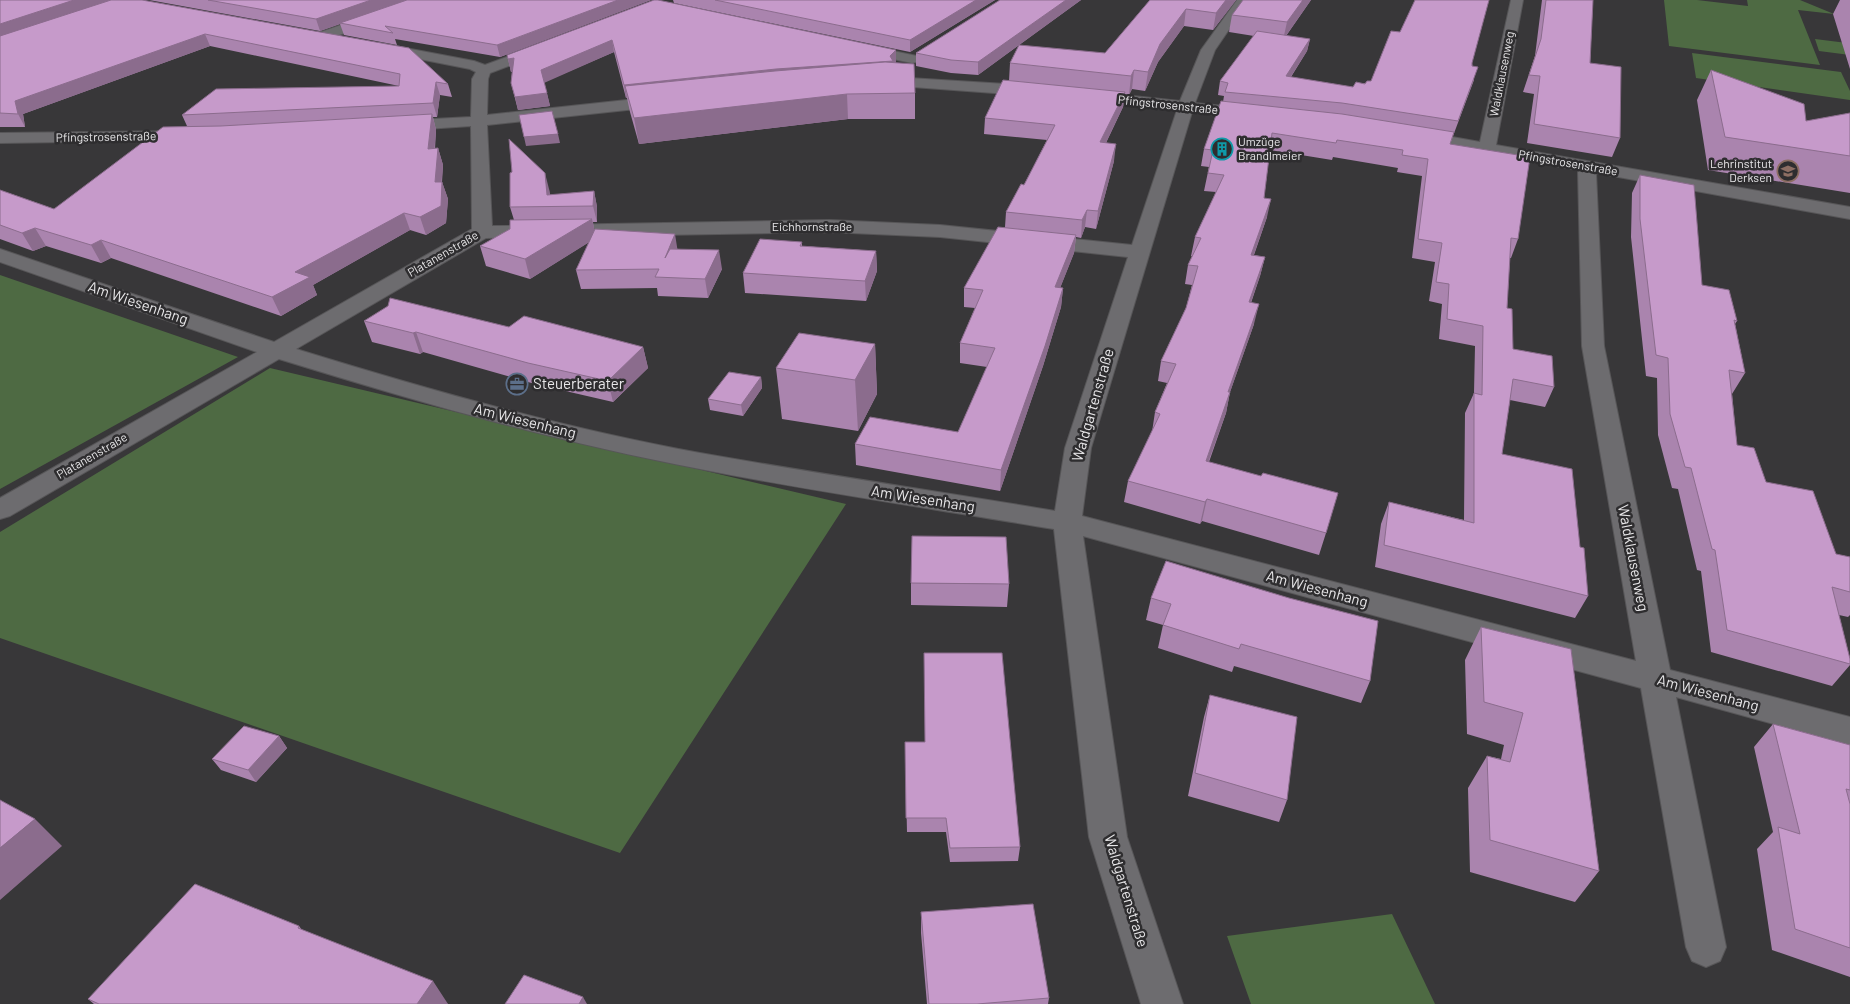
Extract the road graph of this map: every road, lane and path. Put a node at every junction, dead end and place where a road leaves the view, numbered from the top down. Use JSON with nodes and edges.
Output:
{"nodes":[{"id":1,"x":425,"y":0,"type":"edge"},
{"id":2,"x":1243,"y":0,"type":"edge"},
{"id":3,"x":1517,"y":0,"type":"edge"},
{"id":4,"x":351,"y":42,"type":"edge"},
{"id":5,"x":557,"y":43,"type":"edge"},
{"id":6,"x":370,"y":45,"type":"edge"},
{"id":7,"x":846,"y":45,"type":"edge"},
{"id":8,"x":484,"y":70,"type":"junction"},
{"id":9,"x":886,"y":80,"type":"junction"},
{"id":10,"x":858,"y":82,"type":"edge"},
{"id":11,"x":1051,"y":93,"type":"edge"},
{"id":12,"x":1071,"y":95,"type":"edge"},
{"id":13,"x":681,"y":99,"type":"edge"},
{"id":14,"x":1186,"y":107,"type":"junction"},
{"id":15,"x":1272,"y":116,"type":"edge"},
{"id":16,"x":479,"y":121,"type":"junction"},
{"id":17,"x":381,"y":127,"type":"edge"},
{"id":18,"x":1394,"y":132,"type":"edge"},
{"id":19,"x":200,"y":136,"type":"edge"},
{"id":20,"x":0,"y":138,"type":"edge"},
{"id":21,"x":1487,"y":148,"type":"junction"},
{"id":22,"x":1587,"y":166,"type":"junction"},
{"id":23,"x":1850,"y":213,"type":"edge"},
{"id":24,"x":482,"y":232,"type":"junction"},
{"id":25,"x":1141,"y":252,"type":"junction"},
{"id":26,"x":0,"y":255,"type":"edge"},
{"id":27,"x":274,"y":350,"type":"junction"},
{"id":28,"x":0,"y":510,"type":"edge"},
{"id":29,"x":1066,"y":522,"type":"junction"},
{"id":30,"x":1655,"y":679,"type":"junction"},
{"id":31,"x":1850,"y":731,"type":"edge"},
{"id":32,"x":1706,"y":947,"type":"dead end"},
{"id":33,"x":1162,"y":1004,"type":"edge"}],
"edges":[{"from":1,"to":4,"type":"street"},
{"from":2,"to":14,"type":"street","name":"Waldgartenstraße"},
{"from":3,"to":21,"type":"street","name":"Waldklausenweg"},
{"from":5,"to":8,"type":"street"},
{"from":6,"to":8,"type":"street"},
{"from":7,"to":9,"type":"street"},
{"from":8,"to":16,"type":"street","name":"Platanenstraße"},
{"from":9,"to":10,"type":"street"},
{"from":9,"to":11,"type":"street"},
{"from":12,"to":14,"type":"street","name":"Pfingstrosenstraße"},
{"from":13,"to":16,"type":"street"},
{"from":14,"to":15,"type":"street","name":"Pfingstrosenstraße"},
{"from":14,"to":25,"type":"street","name":"Waldgartenstraße"},
{"from":16,"to":17,"type":"street"},
{"from":16,"to":24,"type":"street","name":"Platanenstraße"},
{"from":18,"to":21,"type":"street","name":"Pfingstrosenstraße"},
{"from":19,"to":20,"type":"street","name":"Pfingstrosenstraße"},
{"from":21,"to":22,"type":"street","name":"Pfingstrosenstraße"},
{"from":22,"to":23,"type":"street","name":"Pfingstrosenstraße"},
{"from":22,"to":30,"type":"street","name":"Waldklausenweg"},
{"from":24,"to":25,"type":"street","name":"Eichhornstraße"},
{"from":24,"to":27,"type":"street","name":"Platanenstraße"},
{"from":25,"to":29,"type":"street","name":"Waldgartenstraße"},
{"from":26,"to":27,"type":"street","name":"Am Wiesenhang"},
{"from":27,"to":28,"type":"street","name":"Platanenstraße"},
{"from":27,"to":29,"type":"street","name":"Am Wiesenhang"},
{"from":29,"to":30,"type":"street","name":"Am Wiesenhang"},
{"from":29,"to":33,"type":"street","name":"Waldgartenstraße"},
{"from":30,"to":31,"type":"street","name":"Am Wiesenhang"},
{"from":30,"to":32,"type":"street","name":"Waldklausenweg"}]}
